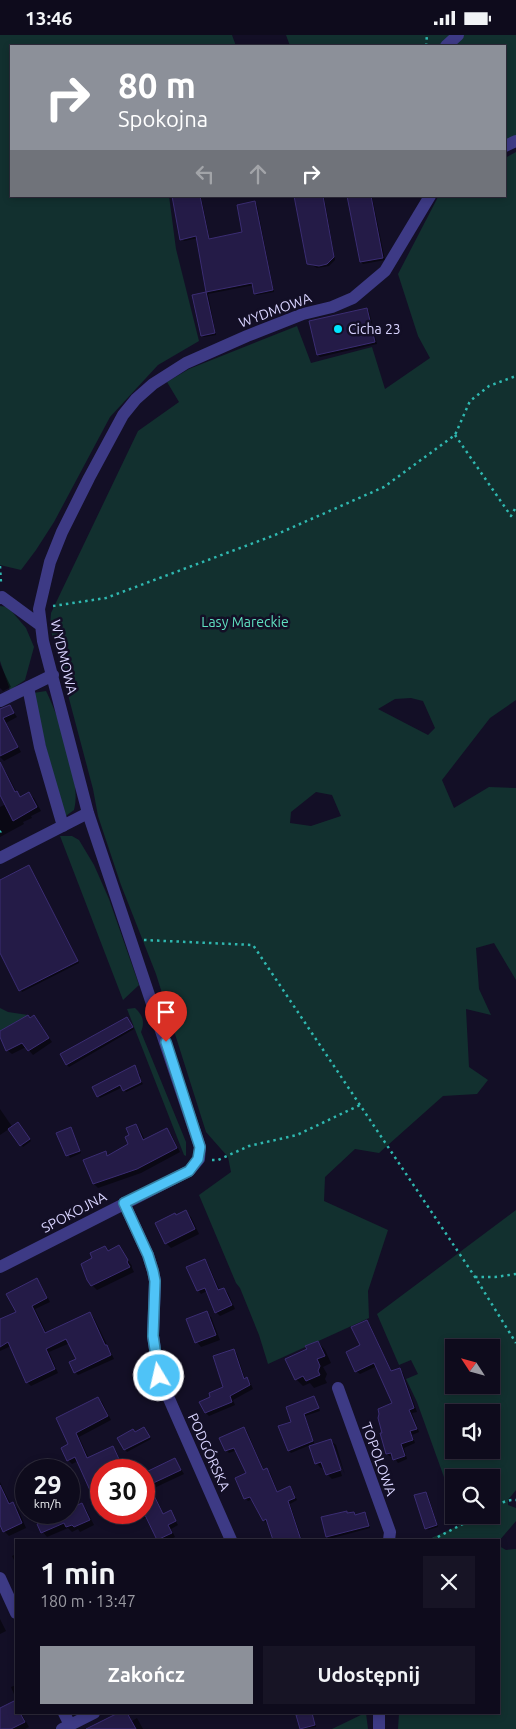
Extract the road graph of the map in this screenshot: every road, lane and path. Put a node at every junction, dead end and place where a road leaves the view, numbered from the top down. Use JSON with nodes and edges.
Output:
{"nodes":[{"id":1,"x":458,"y":35,"type":"edge"},
{"id":2,"x":447,"y":45,"type":"edge"},
{"id":3,"x":429,"y":197,"type":"edge"},
{"id":4,"x":516,"y":376,"type":"edge"},
{"id":5,"x":455,"y":435,"type":"junction"},
{"id":6,"x":516,"y":507,"type":"edge"},
{"id":7,"x":0,"y":566,"type":"edge"},
{"id":8,"x":1,"y":598,"type":"edge"},
{"id":9,"x":39,"y":609,"type":"junction"},
{"id":10,"x":40,"y":625,"type":"junction"},
{"id":11,"x":52,"y":675,"type":"junction"},
{"id":12,"x":28,"y":687,"type":"junction"},
{"id":13,"x":0,"y":701,"type":"edge"},
{"id":14,"x":88,"y":813,"type":"junction"},
{"id":15,"x":62,"y":826,"type":"junction"},
{"id":16,"x":0,"y":858,"type":"edge"},
{"id":17,"x":132,"y":940,"type":"junction"},
{"id":18,"x":360,"y":1105,"type":"junction"},
{"id":19,"x":198,"y":1159,"type":"junction"},
{"id":20,"x":124,"y":1203,"type":"junction"},
{"id":21,"x":0,"y":1267,"type":"edge"},
{"id":22,"x":516,"y":1274,"type":"edge"},
{"id":23,"x":475,"y":1277,"type":"junction"},
{"id":24,"x":516,"y":1343,"type":"edge"},
{"id":25,"x":338,"y":1388,"type":"dead end"},
{"id":26,"x":515,"y":1498,"type":"edge"},
{"id":27,"x":500,"y":1505,"type":"edge"},
{"id":28,"x":463,"y":1524,"type":"edge"},
{"id":29,"x":231,"y":1539,"type":"edge"},
{"id":30,"x":389,"y":1539,"type":"edge"},
{"id":31,"x":434,"y":1539,"type":"edge"},
{"id":32,"x":0,"y":1579,"type":"edge"},
{"id":33,"x":15,"y":1611,"type":"edge"},
{"id":34,"x":64,"y":1714,"type":"edge"},
{"id":35,"x":92,"y":1714,"type":"edge"},
{"id":36,"x":379,"y":1714,"type":"edge"},
{"id":37,"x":66,"y":1727,"type":"edge"},
{"id":38,"x":379,"y":1729,"type":"edge"}],
"edges":[{"from":1,"to":2,"type":"street"},
{"from":3,"to":9,"type":"street","name":"WYDMOWA"},
{"from":4,"to":5,"type":"path"},
{"from":5,"to":6,"type":"path"},
{"from":5,"to":9,"type":"path"},
{"from":7,"to":8,"type":"path"},
{"from":8,"to":10,"type":"street"},
{"from":9,"to":10,"type":"street","name":"WYDMOWA"},
{"from":10,"to":11,"type":"street","name":"WYDMOWA"},
{"from":11,"to":12,"type":"street"},
{"from":11,"to":14,"type":"street","name":"WYDMOWA"},
{"from":12,"to":13,"type":"street"},
{"from":12,"to":15,"type":"street"},
{"from":14,"to":15,"type":"street"},
{"from":14,"to":17,"type":"street","name":"WYDMOWA"},
{"from":15,"to":16,"type":"street"},
{"from":17,"to":18,"type":"path"},
{"from":17,"to":19,"type":"street","name":"WYDMOWA"},
{"from":18,"to":19,"type":"path"},
{"from":18,"to":23,"type":"path"},
{"from":19,"to":20,"type":"street","name":"SPOKOJNA"},
{"from":20,"to":21,"type":"street","name":"SPOKOJNA"},
{"from":20,"to":29,"type":"street","name":"PODGÓRSKA"},
{"from":22,"to":23,"type":"path"},
{"from":23,"to":24,"type":"path"},
{"from":25,"to":30,"type":"street","name":"TOPOLOWA"},
{"from":26,"to":27,"type":"path"},
{"from":28,"to":31,"type":"path"},
{"from":32,"to":33,"type":"street"},
{"from":34,"to":37,"type":"street"},
{"from":35,"to":37,"type":"street"},
{"from":36,"to":38,"type":"street"}]}
